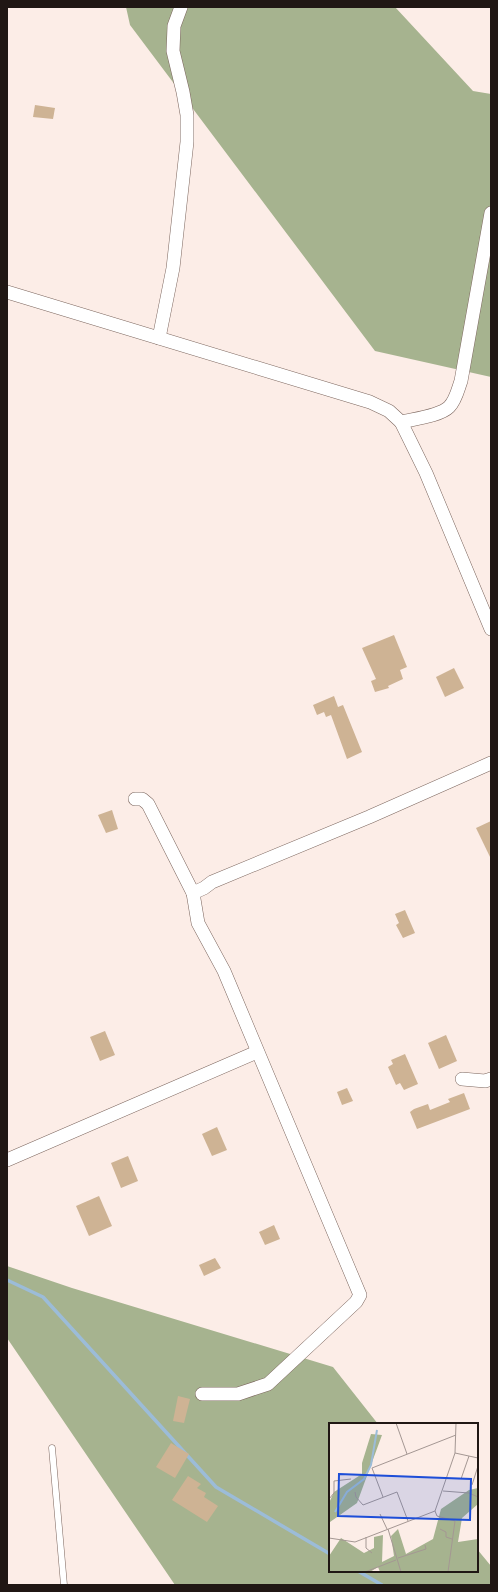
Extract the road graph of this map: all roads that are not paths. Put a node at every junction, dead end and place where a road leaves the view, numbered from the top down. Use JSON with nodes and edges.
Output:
{"nodes":[{"id":1,"x":181,"y":7,"type":"edge"},
{"id":2,"x":491,"y":213,"type":"edge"},
{"id":3,"x":7,"y":292,"type":"edge"},
{"id":4,"x":159,"y":338,"type":"junction"},
{"id":5,"x":401,"y":422,"type":"junction"},
{"id":6,"x":491,"y":629,"type":"edge"},
{"id":7,"x":491,"y":763,"type":"edge"},
{"id":8,"x":135,"y":800,"type":"dead end"},
{"id":9,"x":193,"y":893,"type":"junction"},
{"id":10,"x":257,"y":1052,"type":"junction"},
{"id":11,"x":462,"y":1079,"type":"dead end"},
{"id":12,"x":491,"y":1079,"type":"edge"},
{"id":13,"x":7,"y":1160,"type":"edge"},
{"id":14,"x":202,"y":1394,"type":"dead end"},
{"id":15,"x":52,"y":1448,"type":"dead end"},
{"id":16,"x":64,"y":1585,"type":"edge"}],
"edges":[{"from":1,"to":4,"type":"street"},
{"from":2,"to":5,"type":"street"},
{"from":3,"to":4,"type":"street"},
{"from":4,"to":5,"type":"street"},
{"from":5,"to":6,"type":"street"},
{"from":7,"to":9,"type":"street"},
{"from":8,"to":9,"type":"street"},
{"from":9,"to":10,"type":"street"},
{"from":10,"to":13,"type":"street"},
{"from":10,"to":14,"type":"street"},
{"from":11,"to":12,"type":"street"},
{"from":15,"to":16,"type":"lane"}]}
